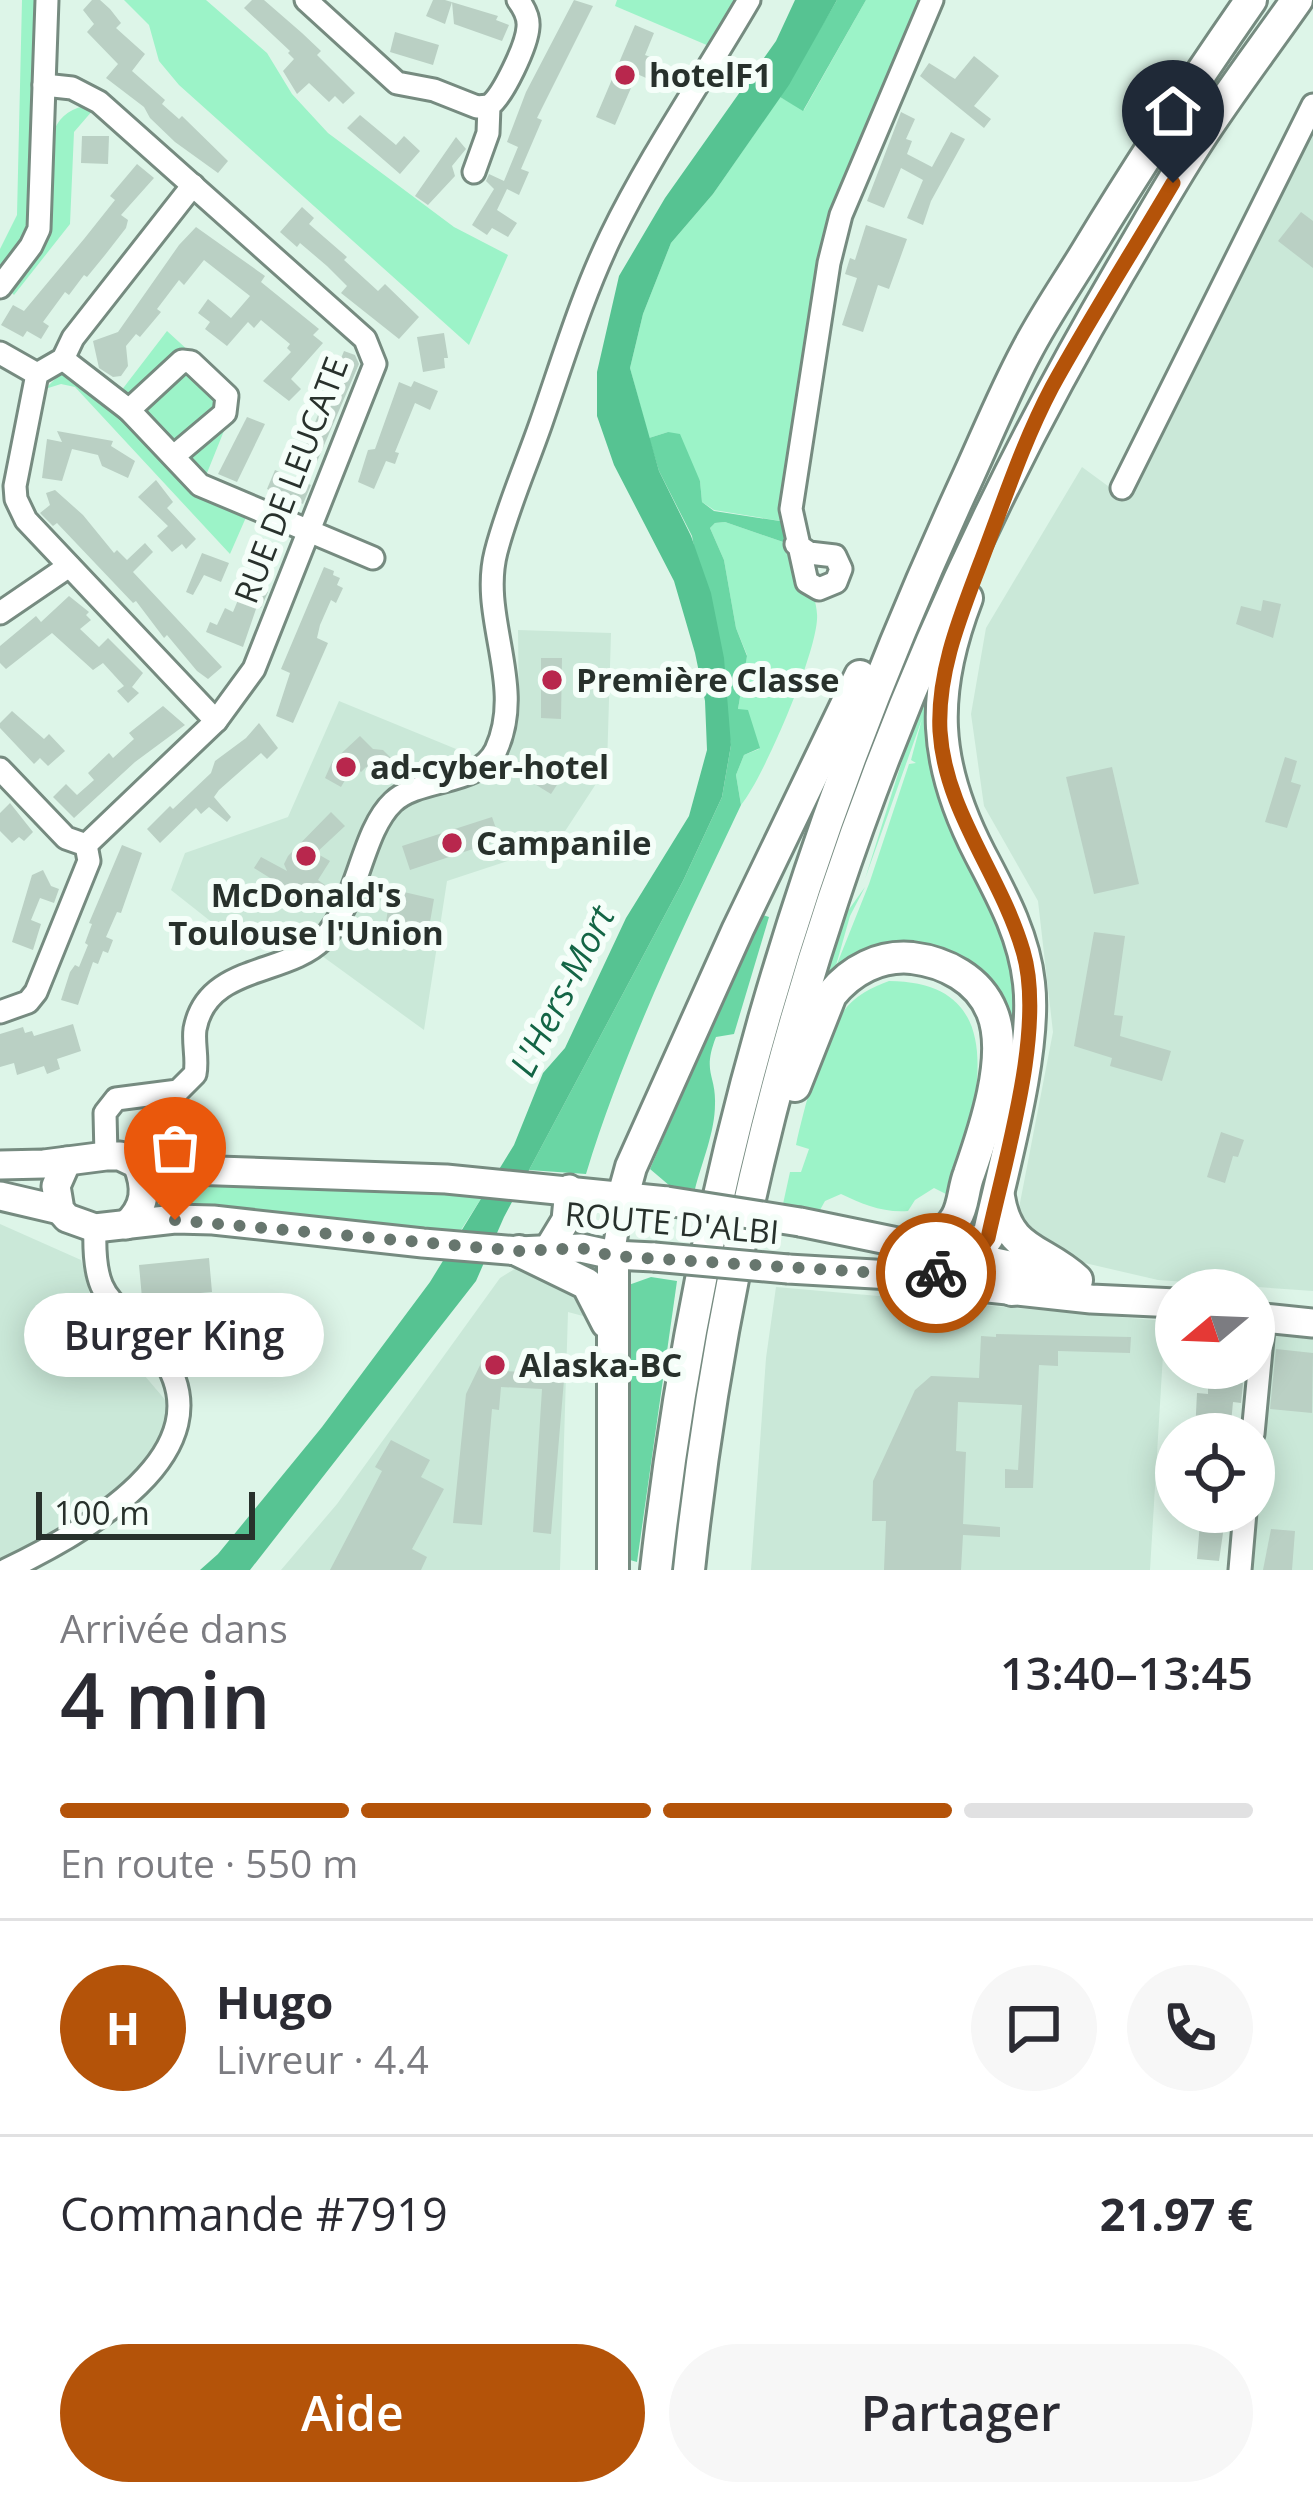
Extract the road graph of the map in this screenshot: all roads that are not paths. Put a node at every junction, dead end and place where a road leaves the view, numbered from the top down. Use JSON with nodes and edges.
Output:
{"nodes":[{"id":1,"x":47,"y":0,"type":"edge"},
{"id":2,"x":306,"y":0,"type":"edge"},
{"id":3,"x":518,"y":0,"type":"edge"},
{"id":4,"x":749,"y":0,"type":"edge"},
{"id":5,"x":932,"y":0,"type":"edge"},
{"id":6,"x":1251,"y":0,"type":"edge"},
{"id":7,"x":1297,"y":0,"type":"edge"},
{"id":8,"x":44,"y":85,"type":"junction"},
{"id":9,"x":1313,"y":105,"type":"edge"},
{"id":10,"x":489,"y":106,"type":"junction"},
{"id":11,"x":474,"y":172,"type":"dead end"},
{"id":12,"x":193,"y":185,"type":"junction"},
{"id":13,"x":0,"y":286,"type":"edge"},
{"id":14,"x":0,"y":353,"type":"edge"},
{"id":15,"x":63,"y":358,"type":"junction"},
{"id":16,"x":37,"y":374,"type":"junction"},
{"id":17,"x":129,"y":410,"type":"junction"},
{"id":18,"x":1022,"y":450,"type":"junction"},
{"id":19,"x":174,"y":456,"type":"junction"},
{"id":20,"x":1122,"y":488,"type":"dead end"},
{"id":21,"x":310,"y":532,"type":"junction"},
{"id":22,"x":794,"y":533,"type":"dead end"},
{"id":23,"x":373,"y":557,"type":"dead end"},
{"id":24,"x":69,"y":566,"type":"junction"},
{"id":25,"x":918,"y":586,"type":"junction"},
{"id":26,"x":0,"y":613,"type":"edge"},
{"id":27,"x":216,"y":721,"type":"junction"},
{"id":28,"x":0,"y":769,"type":"edge"},
{"id":29,"x":86,"y":844,"type":"junction"},
{"id":30,"x":0,"y":1012,"type":"edge"},
{"id":31,"x":979,"y":1152,"type":"junction"},
{"id":32,"x":106,"y":1156,"type":"junction"},
{"id":33,"x":67,"y":1161,"type":"junction"},
{"id":34,"x":0,"y":1165,"type":"edge"},
{"id":35,"x":137,"y":1165,"type":"junction"},
{"id":36,"x":560,"y":1189,"type":"junction"},
{"id":37,"x":998,"y":1190,"type":"junction"},
{"id":38,"x":0,"y":1196,"type":"edge"},
{"id":39,"x":623,"y":1196,"type":"junction"},
{"id":40,"x":59,"y":1210,"type":"junction"},
{"id":41,"x":126,"y":1225,"type":"junction"},
{"id":42,"x":94,"y":1228,"type":"junction"},
{"id":43,"x":919,"y":1244,"type":"junction"},
{"id":44,"x":534,"y":1249,"type":"junction"},
{"id":45,"x":613,"y":1256,"type":"junction"},
{"id":46,"x":975,"y":1258,"type":"junction"},
{"id":47,"x":926,"y":1276,"type":"junction"},
{"id":48,"x":1077,"y":1280,"type":"junction"},
{"id":49,"x":1012,"y":1290,"type":"junction"},
{"id":50,"x":1139,"y":1298,"type":"junction"},
{"id":51,"x":1155,"y":1300,"type":"edge"},
{"id":52,"x":1313,"y":1307,"type":"edge"},
{"id":53,"x":1275,"y":1311,"type":"edge"},
{"id":54,"x":1275,"y":1316,"type":"edge"},
{"id":55,"x":1313,"y":1323,"type":"edge"},
{"id":56,"x":611,"y":1332,"type":"junction"},
{"id":57,"x":717,"y":1362,"type":"junction"},
{"id":58,"x":1243,"y":1533,"type":"edge"},
{"id":59,"x":6,"y":1570,"type":"edge"},
{"id":60,"x":613,"y":1570,"type":"edge"},
{"id":61,"x":656,"y":1570,"type":"edge"},
{"id":62,"x":689,"y":1570,"type":"edge"},
{"id":63,"x":1240,"y":1570,"type":"edge"}],
"edges":[{"from":1,"to":8,"type":"street"},
{"from":2,"to":10,"type":"street"},
{"from":3,"to":10,"type":"street"},
{"from":4,"to":32,"type":"street"},
{"from":5,"to":22,"type":"street"},
{"from":6,"to":25,"type":"highway"},
{"from":7,"to":18,"type":"highway"},
{"from":8,"to":12,"type":"street","name":"RUE DE LEUCATE"},
{"from":8,"to":13,"type":"street"},
{"from":9,"to":20,"type":"street"},
{"from":10,"to":11,"type":"street"},
{"from":12,"to":15,"type":"street"},
{"from":12,"to":21,"type":"street","name":"RUE DE LEUCATE"},
{"from":14,"to":16,"type":"street"},
{"from":15,"to":16,"type":"street"},
{"from":15,"to":17,"type":"street"},
{"from":16,"to":24,"type":"street"},
{"from":17,"to":19,"type":"street"},
{"from":17,"to":19,"type":"street"},
{"from":18,"to":37,"type":"highway"},
{"from":18,"to":57,"type":"highway"},
{"from":19,"to":21,"type":"street"},
{"from":21,"to":23,"type":"street"},
{"from":21,"to":27,"type":"street","name":"RUE DE LEUCATE"},
{"from":24,"to":26,"type":"street"},
{"from":24,"to":27,"type":"street"},
{"from":25,"to":39,"type":"highway"},
{"from":25,"to":61,"type":"highway"},
{"from":27,"to":29,"type":"street","name":"RUE DE LEUCATE"},
{"from":28,"to":29,"type":"street"},
{"from":29,"to":30,"type":"street"},
{"from":31,"to":43,"type":"highway"},
{"from":31,"to":46,"type":"highway"},
{"from":31,"to":57,"type":"highway"},
{"from":32,"to":33,"type":"main road"},
{"from":32,"to":35,"type":"main road"},
{"from":33,"to":34,"type":"main road"},
{"from":33,"to":40,"type":"main road"},
{"from":35,"to":36,"type":"main road","name":"ROUTE D'ALBI"},
{"from":35,"to":41,"type":"main road"},
{"from":36,"to":39,"type":"main road","name":"ROUTE D'ALBI"},
{"from":36,"to":44,"type":"main road"},
{"from":37,"to":46,"type":"highway"},
{"from":37,"to":48,"type":"highway"},
{"from":38,"to":40,"type":"main road"},
{"from":39,"to":43,"type":"main road","name":"ROUTE D'ALBI","bridge":true},
{"from":39,"to":45,"type":"street"},
{"from":40,"to":42,"type":"main road"},
{"from":41,"to":42,"type":"main road"},
{"from":41,"to":44,"type":"main road","name":"ROUTE D'ALBI"},
{"from":42,"to":59,"type":"street"},
{"from":43,"to":46,"type":"main road","name":"ROUTE D'ALBI"},
{"from":44,"to":45,"type":"main road","name":"ROUTE D'ALBI"},
{"from":44,"to":56,"type":"highway"},
{"from":45,"to":47,"type":"main road","name":"ROUTE D'ALBI","bridge":true},
{"from":45,"to":56,"type":"highway"},
{"from":46,"to":47,"type":"highway"},
{"from":46,"to":48,"type":"main road","name":"ROUTE D'ALBI"},
{"from":46,"to":49,"type":"highway"},
{"from":47,"to":49,"type":"main road","name":"ROUTE D'ALBI"},
{"from":48,"to":50,"type":"main road","name":"ROUTE D'ALBI"},
{"from":49,"to":50,"type":"main road","name":"ROUTE D'ALBI"},
{"from":50,"to":51,"type":"main road","name":"ROUTE D'ALBI"},
{"from":52,"to":53,"type":"main road"},
{"from":54,"to":55,"type":"main road"},
{"from":56,"to":60,"type":"highway"},
{"from":57,"to":62,"type":"highway"},
{"from":58,"to":63,"type":"street"}]}
